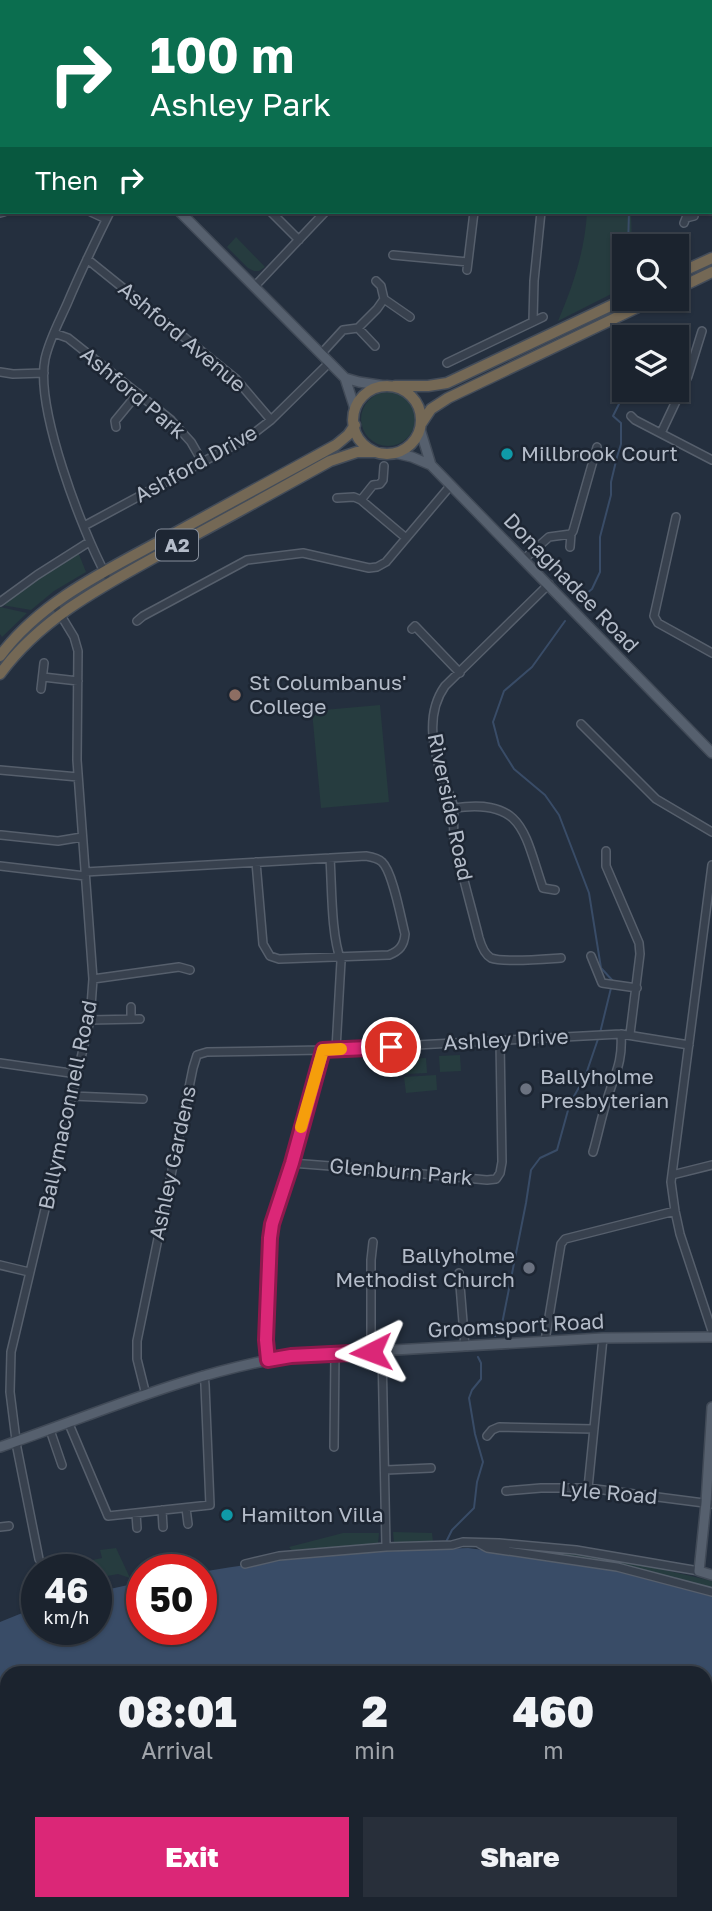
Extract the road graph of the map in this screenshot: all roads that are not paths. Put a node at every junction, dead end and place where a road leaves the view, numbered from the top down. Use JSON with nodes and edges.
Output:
{"nodes":[{"id":1,"x":182,"y":214,"type":"edge"},
{"id":2,"x":273,"y":214,"type":"edge"},
{"id":3,"x":323,"y":214,"type":"edge"},
{"id":4,"x":474,"y":214,"type":"edge"},
{"id":5,"x":541,"y":214,"type":"edge"},
{"id":6,"x":108,"y":216,"type":"edge"},
{"id":7,"x":299,"y":240,"type":"junction"},
{"id":8,"x":393,"y":255,"type":"dead end"},
{"id":9,"x":712,"y":258,"type":"edge"},
{"id":10,"x":87,"y":259,"type":"junction"},
{"id":11,"x":689,"y":269,"type":"edge"},
{"id":12,"x":712,"y":272,"type":"edge"},
{"id":13,"x":376,"y":281,"type":"dead end"},
{"id":14,"x":689,"y":283,"type":"edge"},
{"id":15,"x":254,"y":286,"type":"junction"},
{"id":16,"x":384,"y":299,"type":"junction"},
{"id":17,"x":612,"y":305,"type":"edge"},
{"id":18,"x":630,"y":311,"type":"edge"},
{"id":19,"x":410,"y":317,"type":"dead end"},
{"id":20,"x":543,"y":317,"type":"dead end"},
{"id":21,"x":533,"y":321,"type":"junction"},
{"id":22,"x":358,"y":328,"type":"junction"},
{"id":23,"x":54,"y":333,"type":"junction"},
{"id":24,"x":689,"y":336,"type":"dead end"},
{"id":25,"x":375,"y":346,"type":"dead end"},
{"id":26,"x":321,"y":354,"type":"junction"},
{"id":27,"x":330,"y":362,"type":"junction"},
{"id":28,"x":447,"y":362,"type":"dead end"},
{"id":29,"x":0,"y":372,"type":"edge"},
{"id":30,"x":44,"y":373,"type":"junction"},
{"id":31,"x":689,"y":373,"type":"edge"},
{"id":32,"x":345,"y":378,"type":"junction"},
{"id":33,"x":390,"y":386,"type":"junction"},
{"id":34,"x":138,"y":393,"type":"junction"},
{"id":35,"x":676,"y":402,"type":"edge"},
{"id":36,"x":355,"y":409,"type":"junction"},
{"id":37,"x":631,"y":416,"type":"dead end"},
{"id":38,"x":271,"y":420,"type":"junction"},
{"id":39,"x":355,"y":425,"type":"junction"},
{"id":40,"x":116,"y":427,"type":"dead end"},
{"id":41,"x":421,"y":427,"type":"junction"},
{"id":42,"x":661,"y":433,"type":"junction"},
{"id":43,"x":597,"y":447,"type":"dead end"},
{"id":44,"x":375,"y":452,"type":"junction"},
{"id":45,"x":395,"y":453,"type":"junction"},
{"id":46,"x":581,"y":454,"type":"dead end"},
{"id":47,"x":594,"y":457,"type":"junction"},
{"id":48,"x":712,"y":460,"type":"edge"},
{"id":49,"x":203,"y":463,"type":"junction"},
{"id":50,"x":431,"y":465,"type":"junction"},
{"id":51,"x":384,"y":466,"type":"dead end"},
{"id":52,"x":451,"y":485,"type":"junction"},
{"id":53,"x":337,"y":498,"type":"dead end"},
{"id":54,"x":361,"y":500,"type":"junction"},
{"id":55,"x":676,"y":517,"type":"dead end"},
{"id":56,"x":84,"y":526,"type":"junction"},
{"id":57,"x":571,"y":534,"type":"junction"},
{"id":58,"x":406,"y":538,"type":"junction"},
{"id":59,"x":89,"y":542,"type":"junction"},
{"id":60,"x":569,"y":547,"type":"dead end"},
{"id":61,"x":524,"y":559,"type":"junction"},
{"id":62,"x":104,"y":572,"type":"junction"},
{"id":63,"x":109,"y":583,"type":"junction"},
{"id":64,"x":548,"y":584,"type":"junction"},
{"id":65,"x":0,"y":602,"type":"edge"},
{"id":66,"x":54,"y":604,"type":"junction"},
{"id":67,"x":59,"y":615,"type":"junction"},
{"id":68,"x":137,"y":621,"type":"dead end"},
{"id":69,"x":412,"y":629,"type":"dead end"},
{"id":70,"x":712,"y":653,"type":"edge"},
{"id":71,"x":0,"y":656,"type":"edge"},
{"id":72,"x":44,"y":663,"type":"dead end"},
{"id":73,"x":460,"y":673,"type":"junction"},
{"id":74,"x":0,"y":674,"type":"edge"},
{"id":75,"x":43,"y":677,"type":"junction"},
{"id":76,"x":78,"y":681,"type":"junction"},
{"id":77,"x":41,"y":689,"type":"dead end"},
{"id":78,"x":582,"y":724,"type":"dead end"},
{"id":79,"x":712,"y":753,"type":"edge"},
{"id":80,"x":0,"y":770,"type":"edge"},
{"id":81,"x":78,"y":777,"type":"junction"},
{"id":82,"x":454,"y":808,"type":"junction"},
{"id":83,"x":712,"y":832,"type":"edge"},
{"id":84,"x":1,"y":835,"type":"edge"},
{"id":85,"x":82,"y":837,"type":"junction"},
{"id":86,"x":606,"y":851,"type":"dead end"},
{"id":87,"x":330,"y":858,"type":"junction"},
{"id":88,"x":256,"y":862,"type":"junction"},
{"id":89,"x":712,"y":865,"type":"edge"},
{"id":90,"x":0,"y":866,"type":"edge"},
{"id":91,"x":85,"y":874,"type":"junction"},
{"id":92,"x":555,"y":890,"type":"dead end"},
{"id":93,"x":338,"y":954,"type":"junction"},
{"id":94,"x":591,"y":956,"type":"dead end"},
{"id":95,"x":561,"y":958,"type":"dead end"},
{"id":96,"x":190,"y":970,"type":"dead end"},
{"id":97,"x":93,"y":979,"type":"junction"},
{"id":98,"x":636,"y":988,"type":"junction"},
{"id":99,"x":131,"y":1007,"type":"dead end"},
{"id":100,"x":90,"y":1020,"type":"junction"},
{"id":101,"x":621,"y":1034,"type":"junction"},
{"id":102,"x":630,"y":1034,"type":"junction"},
{"id":103,"x":500,"y":1041,"type":"junction"},
{"id":104,"x":689,"y":1045,"type":"junction"},
{"id":105,"x":336,"y":1049,"type":"junction"},
{"id":106,"x":323,"y":1050,"type":"junction"},
{"id":107,"x":0,"y":1063,"type":"edge"},
{"id":108,"x":77,"y":1074,"type":"junction"},
{"id":109,"x":72,"y":1096,"type":"junction"},
{"id":110,"x":143,"y":1099,"type":"dead end"},
{"id":111,"x":593,"y":1152,"type":"dead end"},
{"id":112,"x":292,"y":1163,"type":"junction"},
{"id":113,"x":712,"y":1165,"type":"edge"},
{"id":114,"x":672,"y":1175,"type":"junction"},
{"id":115,"x":674,"y":1211,"type":"junction"},
{"id":116,"x":373,"y":1242,"type":"dead end"},
{"id":117,"x":0,"y":1265,"type":"edge"},
{"id":118,"x":29,"y":1272,"type":"junction"},
{"id":119,"x":459,"y":1273,"type":"dead end"},
{"id":120,"x":712,"y":1331,"type":"edge"},
{"id":121,"x":712,"y":1337,"type":"edge"},
{"id":122,"x":603,"y":1338,"type":"junction"},
{"id":123,"x":545,"y":1341,"type":"junction"},
{"id":124,"x":465,"y":1347,"type":"junction"},
{"id":125,"x":382,"y":1351,"type":"junction"},
{"id":126,"x":371,"y":1352,"type":"junction"},
{"id":127,"x":335,"y":1353,"type":"junction"},
{"id":128,"x":268,"y":1360,"type":"junction"},
{"id":129,"x":204,"y":1375,"type":"junction"},
{"id":130,"x":146,"y":1395,"type":"junction"},
{"id":131,"x":712,"y":1408,"type":"edge"},
{"id":132,"x":69,"y":1424,"type":"junction"},
{"id":133,"x":594,"y":1429,"type":"junction"},
{"id":134,"x":50,"y":1430,"type":"junction"},
{"id":135,"x":487,"y":1436,"type":"dead end"},
{"id":136,"x":17,"y":1441,"type":"junction"},
{"id":137,"x":0,"y":1447,"type":"edge"},
{"id":138,"x":334,"y":1447,"type":"dead end"},
{"id":139,"x":62,"y":1465,"type":"dead end"},
{"id":140,"x":431,"y":1468,"type":"dead end"},
{"id":141,"x":386,"y":1470,"type":"junction"},
{"id":142,"x":588,"y":1488,"type":"junction"},
{"id":143,"x":506,"y":1491,"type":"dead end"},
{"id":144,"x":709,"y":1504,"type":"edge"},
{"id":145,"x":186,"y":1508,"type":"junction"},
{"id":146,"x":162,"y":1510,"type":"junction"},
{"id":147,"x":136,"y":1513,"type":"junction"},
{"id":148,"x":188,"y":1524,"type":"dead end"},
{"id":149,"x":9,"y":1526,"type":"dead end"},
{"id":150,"x":0,"y":1527,"type":"edge"},
{"id":151,"x":163,"y":1527,"type":"dead end"},
{"id":152,"x":137,"y":1528,"type":"dead end"},
{"id":153,"x":478,"y":1543,"type":"junction"},
{"id":154,"x":387,"y":1547,"type":"junction"},
{"id":155,"x":38,"y":1554,"type":"edge"},
{"id":156,"x":245,"y":1564,"type":"dead end"},
{"id":157,"x":699,"y":1571,"type":"junction"},
{"id":158,"x":712,"y":1575,"type":"edge"},
{"id":159,"x":712,"y":1592,"type":"edge"}],
"edges":[{"from":1,"to":15,"type":"main road"},
{"from":2,"to":7,"type":"street"},
{"from":3,"to":7,"type":"street"},
{"from":4,"to":8,"type":"street"},
{"from":5,"to":21,"type":"street"},
{"from":6,"to":10,"type":"street"},
{"from":7,"to":15,"type":"street"},
{"from":9,"to":11,"type":"highway"},
{"from":10,"to":23,"type":"street"},
{"from":10,"to":38,"type":"street","name":"Ashford Avenue"},
{"from":12,"to":14,"type":"highway"},
{"from":13,"to":16,"type":"street"},
{"from":15,"to":26,"type":"main road"},
{"from":16,"to":19,"type":"street"},
{"from":16,"to":22,"type":"street"},
{"from":17,"to":33,"type":"highway"},
{"from":18,"to":41,"type":"highway"},
{"from":20,"to":21,"type":"street"},
{"from":21,"to":28,"type":"street"},
{"from":22,"to":25,"type":"street"},
{"from":22,"to":26,"type":"street"},
{"from":23,"to":30,"type":"street"},
{"from":23,"to":34,"type":"street","name":"Ashford Park"},
{"from":24,"to":31,"type":"street"},
{"from":26,"to":27,"type":"main road"},
{"from":27,"to":32,"type":"main road"},
{"from":27,"to":38,"type":"street","name":"Ashford Drive"},
{"from":29,"to":30,"type":"street"},
{"from":30,"to":56,"type":"street"},
{"from":32,"to":33,"type":"main road"},
{"from":32,"to":36,"type":"main road"},
{"from":33,"to":36,"type":"highway"},
{"from":33,"to":41,"type":"highway"},
{"from":34,"to":40,"type":"street"},
{"from":34,"to":49,"type":"street","name":"Ashford Park"},
{"from":35,"to":42,"type":"street"},
{"from":36,"to":39,"type":"highway"},
{"from":37,"to":42,"type":"street"},
{"from":38,"to":49,"type":"street","name":"Ashford Drive"},
{"from":39,"to":44,"type":"highway"},
{"from":39,"to":62,"type":"highway","number":"A2"},
{"from":41,"to":45,"type":"highway"},
{"from":41,"to":50,"type":"main road"},
{"from":42,"to":48,"type":"street"},
{"from":43,"to":47,"type":"street"},
{"from":44,"to":45,"type":"highway","number":"A2"},
{"from":44,"to":63,"type":"highway","number":"A2"},
{"from":45,"to":50,"type":"main road","name":"Donaghadee Road"},
{"from":46,"to":47,"type":"street"},
{"from":47,"to":57,"type":"street"},
{"from":49,"to":56,"type":"street","name":"Ashford Drive"},
{"from":50,"to":52,"type":"main road","name":"Donaghadee Road"},
{"from":51,"to":54,"type":"street"},
{"from":52,"to":58,"type":"street"},
{"from":52,"to":61,"type":"main road","name":"Donaghadee Road"},
{"from":53,"to":54,"type":"street"},
{"from":54,"to":58,"type":"street"},
{"from":55,"to":70,"type":"street"},
{"from":56,"to":59,"type":"street"},
{"from":57,"to":60,"type":"street"},
{"from":57,"to":61,"type":"street"},
{"from":58,"to":68,"type":"street"},
{"from":59,"to":62,"type":"street"},
{"from":59,"to":65,"type":"street"},
{"from":61,"to":64,"type":"main road","name":"Donaghadee Road"},
{"from":62,"to":63,"type":"street"},
{"from":62,"to":66,"type":"highway","number":"A2"},
{"from":63,"to":67,"type":"highway","number":"A2"},
{"from":64,"to":73,"type":"street","name":"Riverside Road"},
{"from":64,"to":79,"type":"main road","name":"Donaghadee Road"},
{"from":66,"to":67,"type":"street","name":"Ballymaconnell Road"},
{"from":66,"to":71,"type":"highway","number":"A2"},
{"from":67,"to":74,"type":"highway","number":"A2"},
{"from":67,"to":76,"type":"street","name":"Ballymaconnell Road"},
{"from":69,"to":73,"type":"street"},
{"from":72,"to":75,"type":"street"},
{"from":73,"to":82,"type":"street","name":"Riverside Road"},
{"from":75,"to":76,"type":"street"},
{"from":75,"to":77,"type":"street"},
{"from":76,"to":81,"type":"street","name":"Ballymaconnell Road"},
{"from":78,"to":83,"type":"street"},
{"from":80,"to":81,"type":"street"},
{"from":81,"to":85,"type":"street","name":"Ballymaconnell Road"},
{"from":82,"to":92,"type":"street"},
{"from":82,"to":95,"type":"street","name":"Riverside Road"},
{"from":84,"to":85,"type":"street"},
{"from":85,"to":91,"type":"street","name":"Ballymaconnell Road"},
{"from":86,"to":98,"type":"street"},
{"from":87,"to":88,"type":"street"},
{"from":87,"to":93,"type":"street"},
{"from":87,"to":93,"type":"street"},
{"from":88,"to":91,"type":"street"},
{"from":88,"to":93,"type":"street"},
{"from":89,"to":104,"type":"street"},
{"from":90,"to":91,"type":"street"},
{"from":91,"to":97,"type":"street","name":"Ballymaconnell Road"},
{"from":93,"to":105,"type":"street"},
{"from":94,"to":98,"type":"street"},
{"from":96,"to":97,"type":"street"},
{"from":97,"to":100,"type":"street","name":"Ballymaconnell Road"},
{"from":98,"to":102,"type":"street"},
{"from":99,"to":100,"type":"street"},
{"from":100,"to":108,"type":"street","name":"Ballymaconnell Road"},
{"from":101,"to":102,"type":"street","name":"Ashley Drive"},
{"from":101,"to":103,"type":"street","name":"Ashley Drive"},
{"from":101,"to":111,"type":"street"},
{"from":102,"to":104,"type":"street","name":"Ashley Drive"},
{"from":103,"to":105,"type":"street","name":"Ashley Drive"},
{"from":103,"to":112,"type":"street","name":"Glenburn Park"},
{"from":104,"to":114,"type":"street"},
{"from":105,"to":106,"type":"street","name":"Ashley Drive"},
{"from":106,"to":112,"type":"street"},
{"from":106,"to":130,"type":"street","name":"Ashley Gardens"},
{"from":107,"to":108,"type":"street"},
{"from":108,"to":109,"type":"street","name":"Ballymaconnell Road"},
{"from":109,"to":110,"type":"street"},
{"from":109,"to":118,"type":"street","name":"Ballymaconnell Road"},
{"from":112,"to":128,"type":"street"},
{"from":113,"to":114,"type":"street"},
{"from":114,"to":115,"type":"street"},
{"from":115,"to":120,"type":"street"},
{"from":115,"to":123,"type":"street"},
{"from":116,"to":126,"type":"street"},
{"from":117,"to":118,"type":"street"},
{"from":118,"to":136,"type":"street","name":"Ballymaconnell Road"},
{"from":119,"to":124,"type":"street"},
{"from":121,"to":122,"type":"main road","name":"Groomsport Road"},
{"from":122,"to":123,"type":"main road","name":"Groomsport Road"},
{"from":122,"to":133,"type":"street"},
{"from":123,"to":124,"type":"main road","name":"Groomsport Road"},
{"from":124,"to":125,"type":"main road","name":"Groomsport Road"},
{"from":125,"to":126,"type":"main road","name":"Groomsport Road"},
{"from":125,"to":141,"type":"street"},
{"from":126,"to":127,"type":"main road","name":"Groomsport Road"},
{"from":127,"to":128,"type":"main road","name":"Groomsport Road"},
{"from":127,"to":138,"type":"street"},
{"from":128,"to":129,"type":"main road","name":"Groomsport Road"},
{"from":129,"to":130,"type":"main road","name":"Groomsport Road"},
{"from":129,"to":145,"type":"street"},
{"from":130,"to":132,"type":"main road","name":"Groomsport Road"},
{"from":131,"to":144,"type":"main road"},
{"from":132,"to":134,"type":"main road","name":"Groomsport Road"},
{"from":132,"to":147,"type":"street"},
{"from":133,"to":135,"type":"street"},
{"from":133,"to":142,"type":"street"},
{"from":134,"to":136,"type":"main road","name":"Groomsport Road"},
{"from":134,"to":139,"type":"street"},
{"from":136,"to":137,"type":"main road","name":"Groomsport Road"},
{"from":136,"to":155,"type":"street","name":"Ballymaconnell Road"},
{"from":140,"to":141,"type":"street"},
{"from":141,"to":154,"type":"street"},
{"from":142,"to":143,"type":"street","name":"Lyle Road"},
{"from":142,"to":144,"type":"street","name":"Lyle Road"},
{"from":144,"to":157,"type":"main road"},
{"from":145,"to":146,"type":"street"},
{"from":145,"to":148,"type":"street"},
{"from":146,"to":147,"type":"street"},
{"from":146,"to":151,"type":"street"},
{"from":147,"to":152,"type":"street"},
{"from":149,"to":150,"type":"street"},
{"from":153,"to":154,"type":"street"},
{"from":153,"to":157,"type":"street"},
{"from":153,"to":159,"type":"street"},
{"from":154,"to":156,"type":"street"},
{"from":157,"to":158,"type":"main road"}]}
